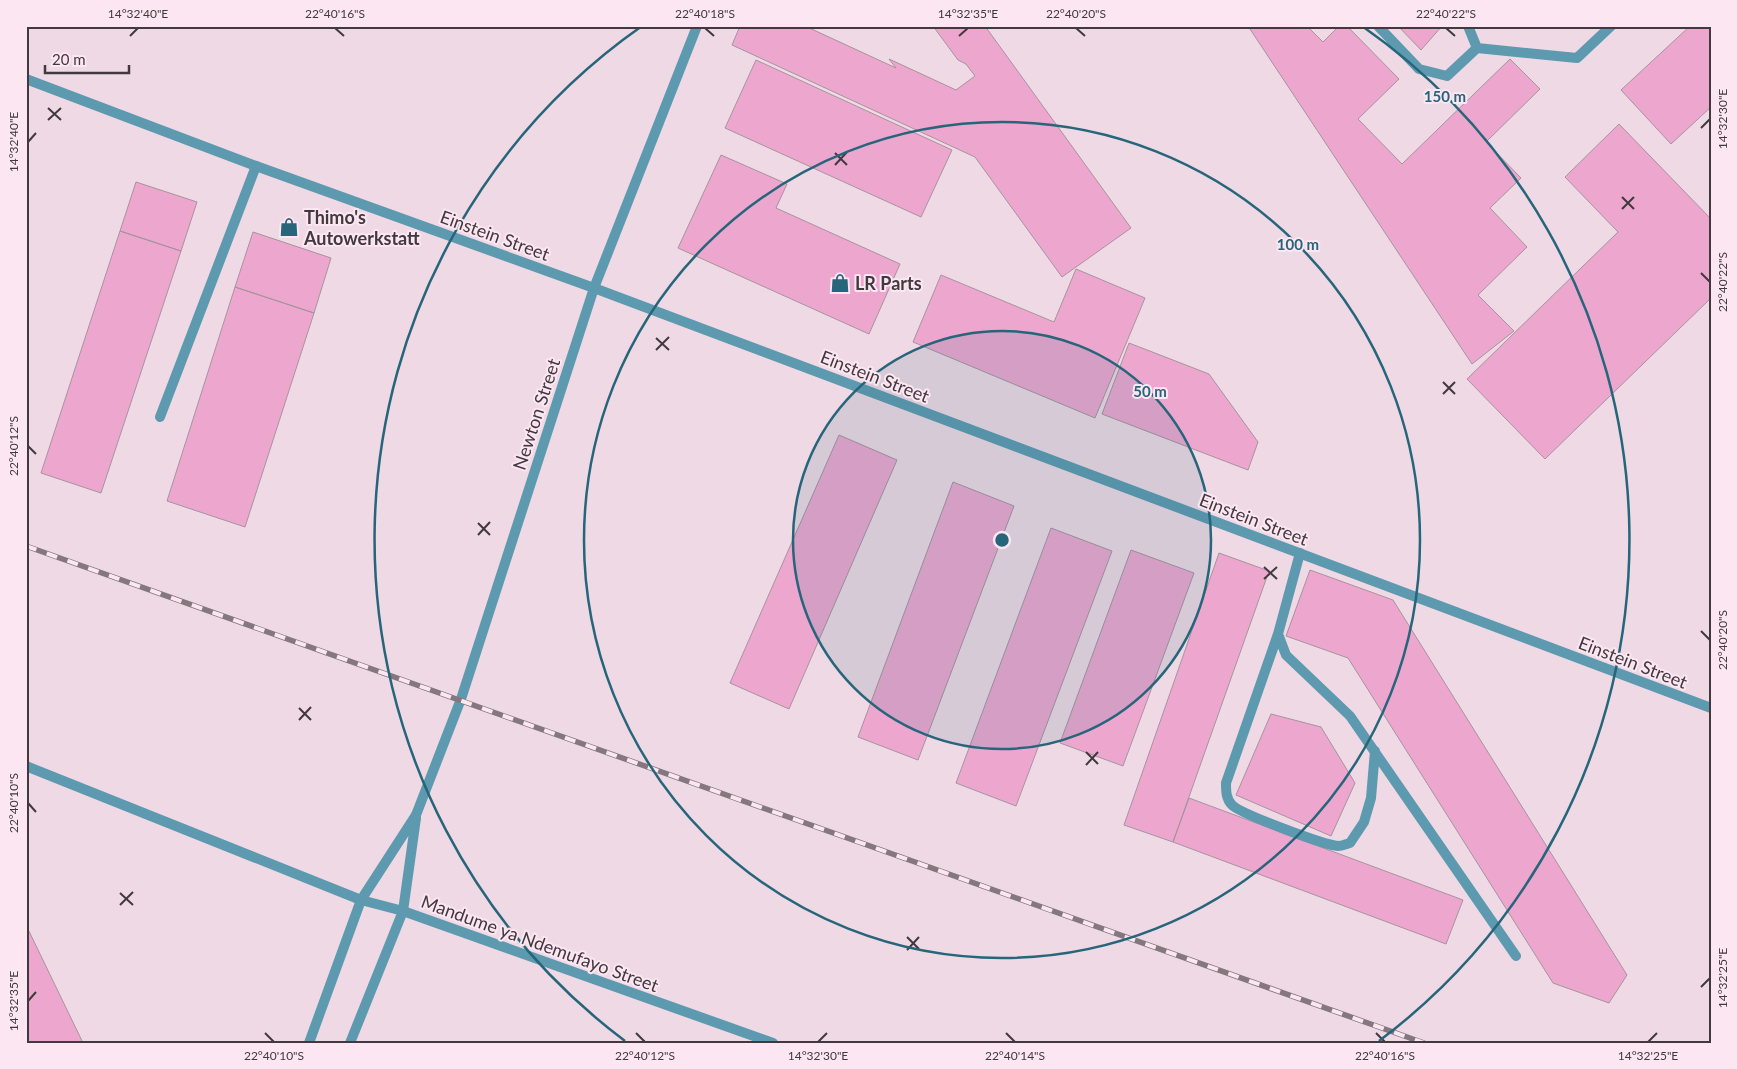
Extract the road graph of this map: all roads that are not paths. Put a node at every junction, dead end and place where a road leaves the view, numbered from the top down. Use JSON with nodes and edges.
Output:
{"nodes":[{"id":1,"x":697,"y":26,"type":"edge"},
{"id":2,"x":1378,"y":26,"type":"edge"},
{"id":3,"x":1468,"y":26,"type":"edge"},
{"id":4,"x":1611,"y":26,"type":"edge"},
{"id":5,"x":1477,"y":48,"type":"junction"},
{"id":6,"x":26,"y":78,"type":"edge"},
{"id":7,"x":256,"y":166,"type":"junction"},
{"id":8,"x":594,"y":288,"type":"junction"},
{"id":9,"x":160,"y":418,"type":"dead end"},
{"id":10,"x":1300,"y":553,"type":"junction"},
{"id":11,"x":1278,"y":634,"type":"junction"},
{"id":12,"x":1711,"y":708,"type":"edge"},
{"id":13,"x":1375,"y":751,"type":"junction"},
{"id":14,"x":26,"y":766,"type":"edge"},
{"id":15,"x":416,"y":815,"type":"junction"},
{"id":16,"x":361,"y":900,"type":"junction"},
{"id":17,"x":403,"y":911,"type":"junction"},
{"id":18,"x":1516,"y":956,"type":"dead end"},
{"id":19,"x":309,"y":1043,"type":"edge"},
{"id":20,"x":350,"y":1043,"type":"edge"},
{"id":21,"x":773,"y":1043,"type":"edge"}],
"edges":[{"from":1,"to":8,"type":"street","name":"Newton Street"},
{"from":2,"to":5,"type":"street"},
{"from":3,"to":5,"type":"street"},
{"from":4,"to":5,"type":"street"},
{"from":6,"to":7,"type":"street","name":"Einstein Street"},
{"from":7,"to":8,"type":"street","name":"Einstein Street"},
{"from":7,"to":9,"type":"street"},
{"from":8,"to":10,"type":"street","name":"Einstein Street"},
{"from":8,"to":15,"type":"street","name":"Newton Street"},
{"from":10,"to":11,"type":"street"},
{"from":10,"to":12,"type":"street","name":"Einstein Street"},
{"from":11,"to":13,"type":"street"},
{"from":11,"to":13,"type":"street"},
{"from":13,"to":18,"type":"street"},
{"from":14,"to":16,"type":"street"},
{"from":15,"to":16,"type":"street","name":"Newton Street"},
{"from":15,"to":17,"type":"street","name":"Newton Street"},
{"from":16,"to":17,"type":"street"},
{"from":16,"to":19,"type":"street"},
{"from":17,"to":20,"type":"street","name":"Mandume ya Ndemufayo Street"},
{"from":17,"to":21,"type":"street","name":"Mandume ya Ndemufayo Street"}]}
